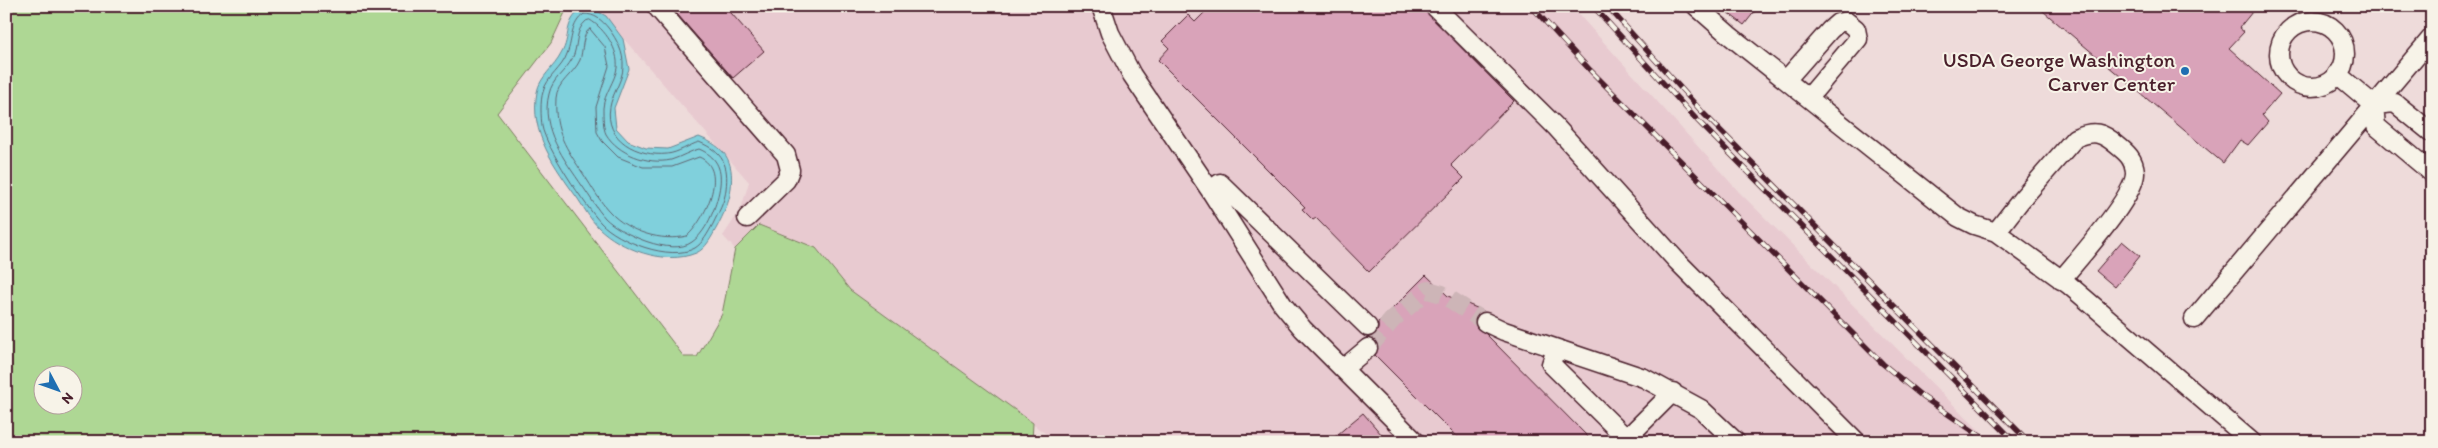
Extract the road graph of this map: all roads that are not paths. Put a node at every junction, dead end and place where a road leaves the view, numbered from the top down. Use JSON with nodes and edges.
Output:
{"nodes":[{"id":1,"x":656,"y":6,"type":"edge"},
{"id":2,"x":1101,"y":6,"type":"edge"},
{"id":3,"x":1434,"y":6,"type":"edge"},
{"id":4,"x":1696,"y":6,"type":"edge"},
{"id":5,"x":2432,"y":37,"type":"edge"},
{"id":6,"x":2337,"y":74,"type":"dead end"},
{"id":7,"x":1786,"y":80,"type":"junction"},
{"id":8,"x":1809,"y":98,"type":"junction"},
{"id":9,"x":2374,"y":105,"type":"junction"},
{"id":10,"x":2432,"y":133,"type":"edge"},
{"id":11,"x":2432,"y":173,"type":"edge"},
{"id":12,"x":1210,"y":190,"type":"junction"},
{"id":13,"x":747,"y":218,"type":"dead end"},
{"id":14,"x":1996,"y":232,"type":"junction"},
{"id":15,"x":2061,"y":280,"type":"junction"},
{"id":16,"x":2194,"y":319,"type":"dead end"},
{"id":17,"x":1485,"y":322,"type":"tunnel mouth"},
{"id":18,"x":1368,"y":327,"type":"dead end"},
{"id":19,"x":1368,"y":348,"type":"tunnel mouth"},
{"id":20,"x":1556,"y":349,"type":"junction"},
{"id":21,"x":1344,"y":368,"type":"junction"},
{"id":22,"x":1673,"y":392,"type":"junction"},
{"id":23,"x":1625,"y":440,"type":"edge"},
{"id":24,"x":1416,"y":442,"type":"edge"},
{"id":25,"x":1736,"y":442,"type":"edge"},
{"id":26,"x":1857,"y":442,"type":"edge"},
{"id":27,"x":2252,"y":442,"type":"edge"}],
"edges":[{"from":1,"to":13,"type":"street"},
{"from":2,"to":12,"type":"street"},
{"from":3,"to":26,"type":"street"},
{"from":4,"to":7,"type":"street"},
{"from":5,"to":9,"type":"street"},
{"from":6,"to":9,"type":"street"},
{"from":7,"to":8,"type":"street"},
{"from":7,"to":8,"type":"street"},
{"from":8,"to":14,"type":"street"},
{"from":9,"to":10,"type":"street"},
{"from":9,"to":11,"type":"street"},
{"from":9,"to":16,"type":"street"},
{"from":12,"to":18,"type":"street"},
{"from":12,"to":21,"type":"street"},
{"from":14,"to":15,"type":"street"},
{"from":14,"to":15,"type":"street"},
{"from":15,"to":27,"type":"street"},
{"from":17,"to":20,"type":"street"},
{"from":19,"to":21,"type":"street"},
{"from":20,"to":22,"type":"street"},
{"from":20,"to":23,"type":"street"},
{"from":21,"to":24,"type":"street"},
{"from":22,"to":23,"type":"street"},
{"from":22,"to":25,"type":"street"}]}
